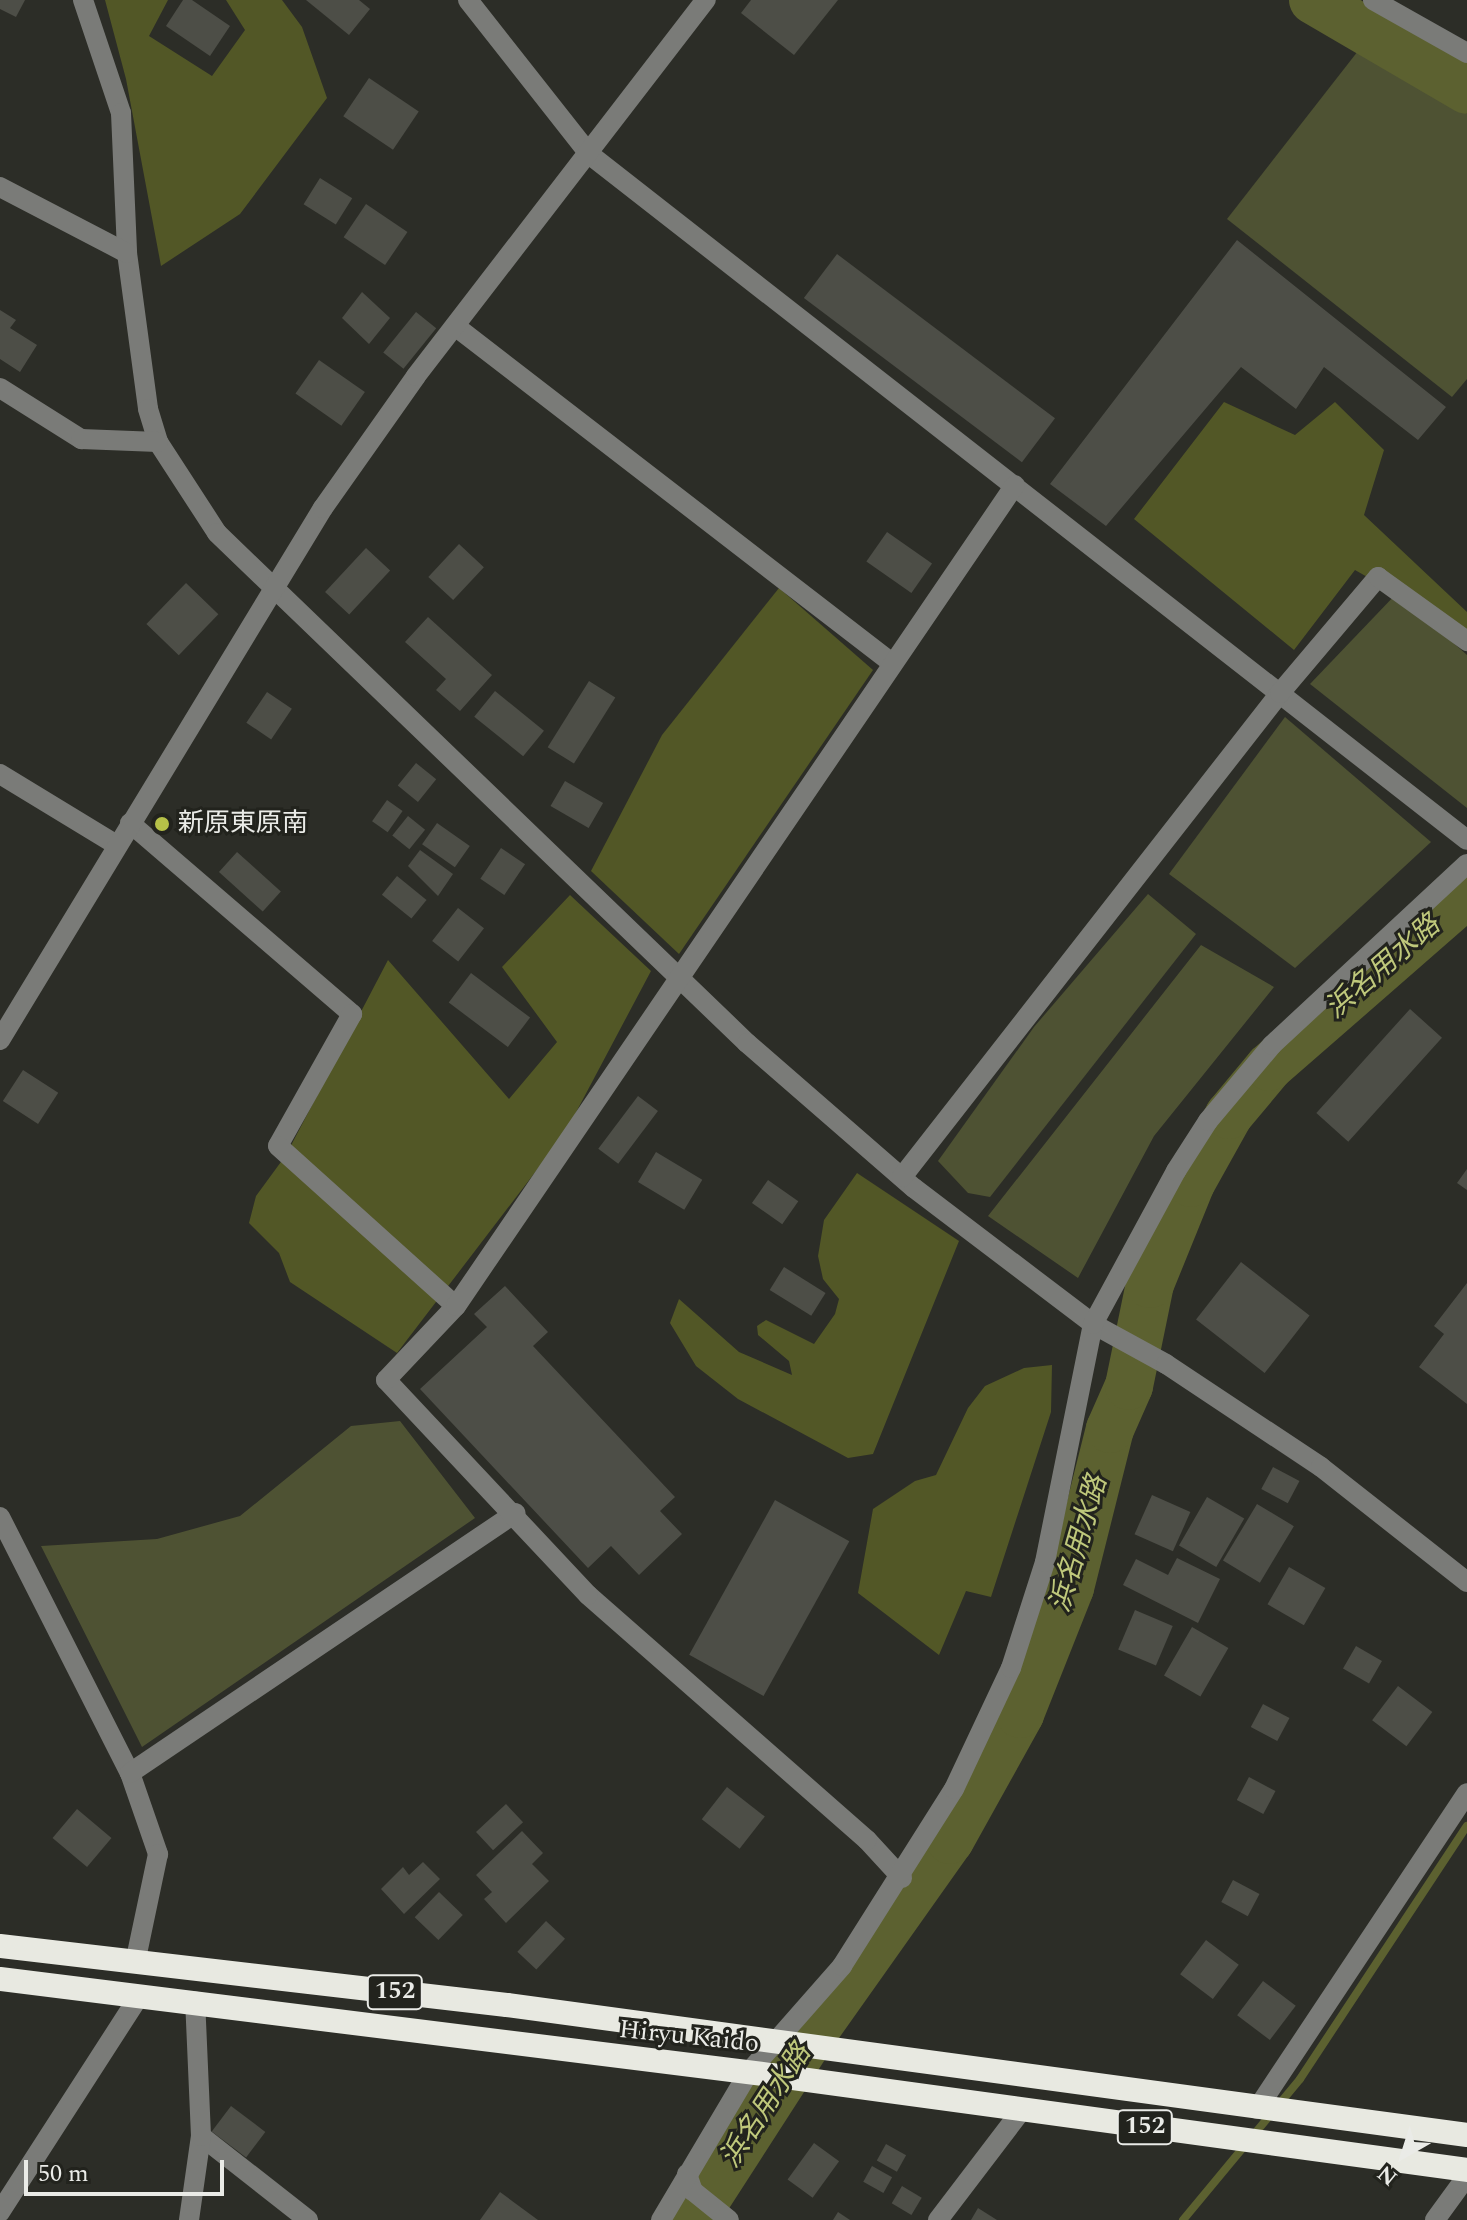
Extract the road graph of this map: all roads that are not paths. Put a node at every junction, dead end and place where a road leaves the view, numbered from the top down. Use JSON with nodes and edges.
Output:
{"nodes":[{"id":1,"x":83,"y":0,"type":"edge"},
{"id":2,"x":468,"y":0,"type":"edge"},
{"id":3,"x":706,"y":0,"type":"edge"},
{"id":4,"x":1373,"y":0,"type":"edge"},
{"id":5,"x":1467,"y":53,"type":"edge"},
{"id":6,"x":589,"y":154,"type":"junction"},
{"id":7,"x":0,"y":187,"type":"edge"},
{"id":8,"x":127,"y":253,"type":"junction"},
{"id":9,"x":455,"y":326,"type":"junction"},
{"id":10,"x":0,"y":388,"type":"edge"},
{"id":11,"x":158,"y":442,"type":"junction"},
{"id":12,"x":1015,"y":485,"type":"junction"},
{"id":13,"x":274,"y":587,"type":"junction"},
{"id":14,"x":1467,"y":641,"type":"edge"},
{"id":15,"x":892,"y":663,"type":"junction"},
{"id":16,"x":1280,"y":693,"type":"junction"},
{"id":17,"x":0,"y":774,"type":"edge"},
{"id":18,"x":130,"y":823,"type":"junction"},
{"id":19,"x":1467,"y":840,"type":"edge"},
{"id":20,"x":117,"y":845,"type":"junction"},
{"id":21,"x":1467,"y":864,"type":"edge"},
{"id":22,"x":676,"y":976,"type":"junction"},
{"id":23,"x":0,"y":1040,"type":"edge"},
{"id":24,"x":902,"y":1177,"type":"junction"},
{"id":25,"x":456,"y":1306,"type":"junction"},
{"id":26,"x":1093,"y":1324,"type":"junction"},
{"id":27,"x":515,"y":1513,"type":"junction"},
{"id":28,"x":0,"y":1517,"type":"edge"},
{"id":29,"x":1467,"y":1582,"type":"edge"},
{"id":30,"x":130,"y":1773,"type":"junction"},
{"id":31,"x":1467,"y":1793,"type":"edge"},
{"id":32,"x":902,"y":1878,"type":"junction"},
{"id":33,"x":0,"y":1946,"type":"edge"},
{"id":34,"x":135,"y":1963,"type":"junction"},
{"id":35,"x":0,"y":1979,"type":"edge"},
{"id":36,"x":139,"y":1996,"type":"junction"},
{"id":37,"x":195,"y":2001,"type":"junction"},
{"id":38,"x":781,"y":2042,"type":"junction"},
{"id":39,"x":760,"y":2074,"type":"junction"},
{"id":40,"x":1257,"y":2109,"type":"junction"},
{"id":41,"x":1021,"y":2111,"type":"junction"},
{"id":42,"x":1467,"y":2135,"type":"edge"},
{"id":43,"x":201,"y":2136,"type":"junction"},
{"id":44,"x":1467,"y":2173,"type":"edge"},
{"id":45,"x":690,"y":2183,"type":"junction"},
{"id":46,"x":0,"y":2212,"type":"edge"},
{"id":47,"x":726,"y":2217,"type":"edge"},
{"id":48,"x":189,"y":2220,"type":"edge"},
{"id":49,"x":308,"y":2220,"type":"edge"},
{"id":50,"x":661,"y":2220,"type":"edge"},
{"id":51,"x":938,"y":2220,"type":"edge"},
{"id":52,"x":1435,"y":2220,"type":"edge"}],
"edges":[{"from":1,"to":8,"type":"street"},
{"from":2,"to":6,"type":"street"},
{"from":3,"to":6,"type":"street"},
{"from":4,"to":5,"type":"street"},
{"from":6,"to":9,"type":"street"},
{"from":6,"to":12,"type":"street"},
{"from":7,"to":8,"type":"street"},
{"from":8,"to":11,"type":"street"},
{"from":9,"to":13,"type":"street"},
{"from":9,"to":15,"type":"street"},
{"from":10,"to":11,"type":"street"},
{"from":11,"to":13,"type":"street"},
{"from":12,"to":15,"type":"street"},
{"from":12,"to":16,"type":"street"},
{"from":13,"to":18,"type":"street"},
{"from":13,"to":22,"type":"street"},
{"from":14,"to":16,"type":"street"},
{"from":15,"to":22,"type":"street"},
{"from":16,"to":19,"type":"street"},
{"from":16,"to":24,"type":"street"},
{"from":17,"to":20,"type":"street"},
{"from":18,"to":20,"type":"street"},
{"from":18,"to":25,"type":"street"},
{"from":20,"to":23,"type":"street"},
{"from":21,"to":26,"type":"street"},
{"from":22,"to":24,"type":"street"},
{"from":22,"to":25,"type":"street"},
{"from":24,"to":26,"type":"street"},
{"from":25,"to":27,"type":"street"},
{"from":26,"to":29,"type":"street"},
{"from":26,"to":32,"type":"street"},
{"from":27,"to":30,"type":"street"},
{"from":27,"to":32,"type":"street"},
{"from":28,"to":30,"type":"street"},
{"from":30,"to":34,"type":"street"},
{"from":31,"to":40,"type":"street"},
{"from":32,"to":38,"type":"street"},
{"from":33,"to":34,"type":"highway","name":"Hiryu Kaido","number":"152"},
{"from":34,"to":38,"type":"highway","name":"Hiryu Kaido","number":"152"},
{"from":35,"to":36,"type":"highway","name":"Hiryu Kaido","number":"152"},
{"from":36,"to":37,"type":"highway","name":"Hiryu Kaido","number":"152"},
{"from":36,"to":46,"type":"street"},
{"from":37,"to":39,"type":"highway","name":"Hiryu Kaido","number":"152"},
{"from":37,"to":43,"type":"street"},
{"from":38,"to":39,"type":"street"},
{"from":38,"to":40,"type":"highway","name":"Hiryu Kaido","number":"152"},
{"from":39,"to":41,"type":"highway","name":"Hiryu Kaido","number":"152"},
{"from":39,"to":45,"type":"street"},
{"from":40,"to":42,"type":"highway","name":"Hiryu Kaido","number":"152"},
{"from":41,"to":44,"type":"highway","name":"Hiryu Kaido","number":"152"},
{"from":41,"to":51,"type":"street"},
{"from":43,"to":48,"type":"street"},
{"from":43,"to":49,"type":"street"},
{"from":44,"to":52,"type":"street"},
{"from":45,"to":47,"type":"street"},
{"from":45,"to":50,"type":"street"}]}
